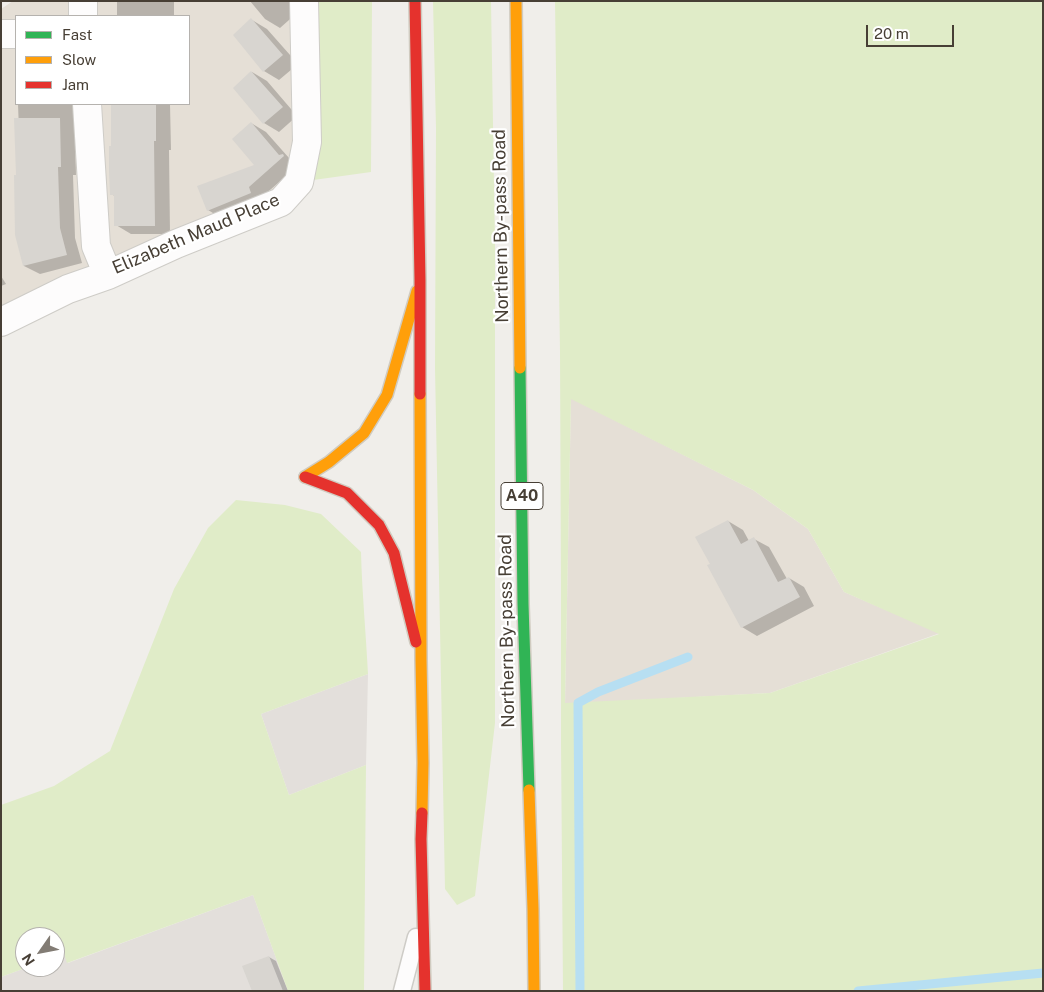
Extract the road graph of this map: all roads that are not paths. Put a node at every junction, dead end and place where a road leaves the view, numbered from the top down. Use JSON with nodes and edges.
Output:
{"nodes":[{"id":1,"x":83,"y":1,"type":"edge"},
{"id":2,"x":304,"y":1,"type":"edge"},
{"id":3,"x":415,"y":1,"type":"edge"},
{"id":4,"x":516,"y":1,"type":"edge"},
{"id":5,"x":83,"y":15,"type":"edge"},
{"id":6,"x":1,"y":34,"type":"edge"},
{"id":7,"x":15,"y":34,"type":"edge"},
{"id":8,"x":87,"y":105,"type":"edge"},
{"id":9,"x":108,"y":275,"type":"junction"},
{"id":10,"x":420,"y":280,"type":"junction"},
{"id":11,"x":1,"y":322,"type":"edge"},
{"id":12,"x":421,"y":660,"type":"junction"},
{"id":13,"x":423,"y":910,"type":"junction"},
{"id":14,"x":402,"y":991,"type":"edge"},
{"id":15,"x":425,"y":991,"type":"edge"},
{"id":16,"x":534,"y":991,"type":"edge"}],
"edges":[{"from":1,"to":5,"type":"street"},
{"from":2,"to":9,"type":"street","name":"Elizabeth Maud Place"},
{"from":3,"to":10,"type":"main road"},
{"from":4,"to":16,"type":"main road","name":"Northern By-pass Road","number":"A40"},
{"from":6,"to":7,"type":"street"},
{"from":8,"to":9,"type":"street","name":"Elizabeth Maud Place"},
{"from":9,"to":11,"type":"street"},
{"from":10,"to":12,"type":"main road"},
{"from":10,"to":12,"type":"main road"},
{"from":12,"to":13,"type":"main road"},
{"from":13,"to":14,"type":"lane"},
{"from":13,"to":15,"type":"main road"}]}
